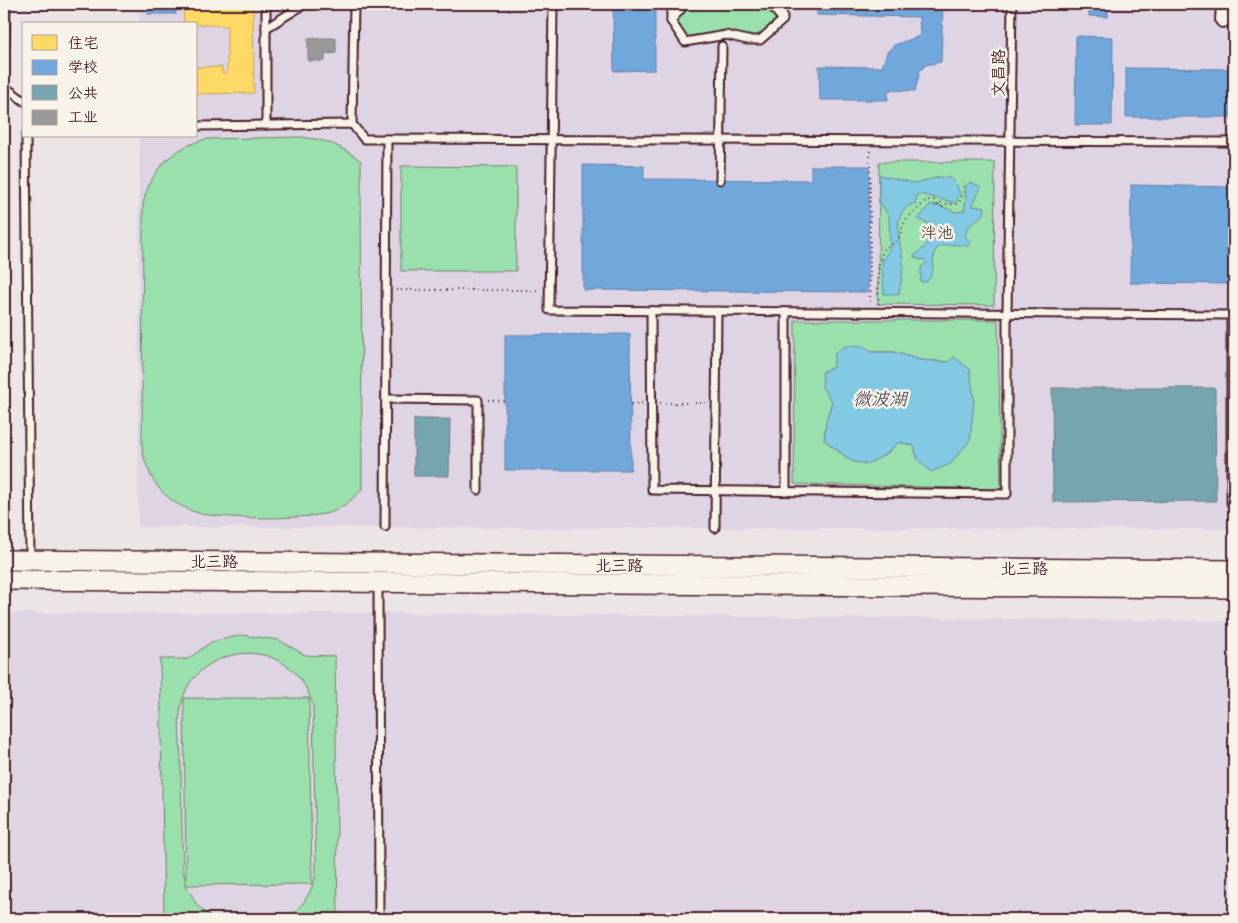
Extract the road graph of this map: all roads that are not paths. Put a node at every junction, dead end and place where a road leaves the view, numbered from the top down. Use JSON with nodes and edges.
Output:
{"nodes":[{"id":1,"x":6,"y":4,"type":"edge"},
{"id":2,"x":266,"y":4,"type":"edge"},
{"id":3,"x":305,"y":4,"type":"edge"},
{"id":4,"x":354,"y":4,"type":"edge"},
{"id":5,"x":552,"y":4,"type":"edge"},
{"id":6,"x":671,"y":4,"type":"edge"},
{"id":7,"x":685,"y":4,"type":"edge"},
{"id":8,"x":770,"y":4,"type":"edge"},
{"id":9,"x":782,"y":4,"type":"edge"},
{"id":10,"x":1012,"y":4,"type":"edge"},
{"id":11,"x":1224,"y":4,"type":"edge"},
{"id":12,"x":783,"y":20,"type":"junction"},
{"id":13,"x":1224,"y":20,"type":"dead end"},
{"id":14,"x":671,"y":21,"type":"junction"},
{"id":15,"x":266,"y":28,"type":"junction"},
{"id":16,"x":722,"y":46,"type":"dead end"},
{"id":17,"x":4,"y":68,"type":"edge"},
{"id":18,"x":4,"y":86,"type":"edge"},
{"id":19,"x":22,"y":100,"type":"edge"},
{"id":20,"x":352,"y":124,"type":"junction"},
{"id":21,"x":266,"y":125,"type":"junction"},
{"id":22,"x":198,"y":126,"type":"edge"},
{"id":23,"x":26,"y":138,"type":"edge"},
{"id":24,"x":387,"y":139,"type":"junction"},
{"id":25,"x":551,"y":139,"type":"junction"},
{"id":26,"x":720,"y":140,"type":"junction"},
{"id":27,"x":1011,"y":142,"type":"junction"},
{"id":28,"x":1234,"y":142,"type":"edge"},
{"id":29,"x":720,"y":180,"type":"dead end"},
{"id":30,"x":651,"y":310,"type":"junction"},
{"id":31,"x":717,"y":311,"type":"junction"},
{"id":32,"x":786,"y":312,"type":"junction"},
{"id":33,"x":1007,"y":313,"type":"junction"},
{"id":34,"x":386,"y":399,"type":"junction"},
{"id":35,"x":1232,"y":404,"type":"edge"},
{"id":36,"x":478,"y":490,"type":"dead end"},
{"id":37,"x":715,"y":491,"type":"junction"},
{"id":38,"x":786,"y":491,"type":"junction"},
{"id":39,"x":1231,"y":503,"type":"dead end"},
{"id":40,"x":386,"y":528,"type":"dead end"},
{"id":41,"x":715,"y":528,"type":"dead end"},
{"id":42,"x":4,"y":560,"type":"edge"},
{"id":43,"x":30,"y":560,"type":"junction"},
{"id":44,"x":1234,"y":570,"type":"edge"},
{"id":45,"x":4,"y":580,"type":"edge"},
{"id":46,"x":378,"y":584,"type":"junction"},
{"id":47,"x":1234,"y":588,"type":"edge"},
{"id":48,"x":378,"y":919,"type":"edge"}],
"edges":[{"from":1,"to":17,"type":"lane"},
{"from":2,"to":15,"type":"lane"},
{"from":3,"to":15,"type":"lane"},
{"from":4,"to":20,"type":"lane"},
{"from":5,"to":25,"type":"lane"},
{"from":6,"to":14,"type":"lane"},
{"from":7,"to":14,"type":"lane"},
{"from":8,"to":12,"type":"lane"},
{"from":9,"to":12,"type":"lane"},
{"from":10,"to":27,"type":"lane","name":"文昌路"},
{"from":11,"to":13,"type":"street"},
{"from":12,"to":14,"type":"lane"},
{"from":15,"to":21,"type":"lane"},
{"from":16,"to":26,"type":"lane"},
{"from":18,"to":19,"type":"lane"},
{"from":20,"to":21,"type":"lane"},
{"from":20,"to":24,"type":"lane"},
{"from":21,"to":22,"type":"lane"},
{"from":23,"to":43,"type":"lane"},
{"from":24,"to":25,"type":"lane"},
{"from":24,"to":34,"type":"lane"},
{"from":25,"to":26,"type":"lane"},
{"from":25,"to":30,"type":"lane"},
{"from":26,"to":27,"type":"lane"},
{"from":26,"to":29,"type":"lane"},
{"from":27,"to":28,"type":"lane"},
{"from":27,"to":33,"type":"lane","name":"文昌路"},
{"from":30,"to":31,"type":"lane"},
{"from":30,"to":37,"type":"lane"},
{"from":31,"to":32,"type":"lane"},
{"from":31,"to":37,"type":"lane"},
{"from":32,"to":33,"type":"lane"},
{"from":32,"to":38,"type":"lane"},
{"from":33,"to":35,"type":"lane"},
{"from":33,"to":38,"type":"lane","name":"文昌路"},
{"from":34,"to":36,"type":"lane"},
{"from":34,"to":40,"type":"lane"},
{"from":35,"to":39,"type":"lane"},
{"from":37,"to":38,"type":"lane"},
{"from":37,"to":41,"type":"lane"},
{"from":42,"to":43,"type":"main road","name":"北三路"},
{"from":43,"to":44,"type":"main road","name":"北三路"},
{"from":45,"to":46,"type":"main road","name":"北三路"},
{"from":46,"to":47,"type":"main road","name":"北三路"},
{"from":46,"to":48,"type":"lane"}]}
